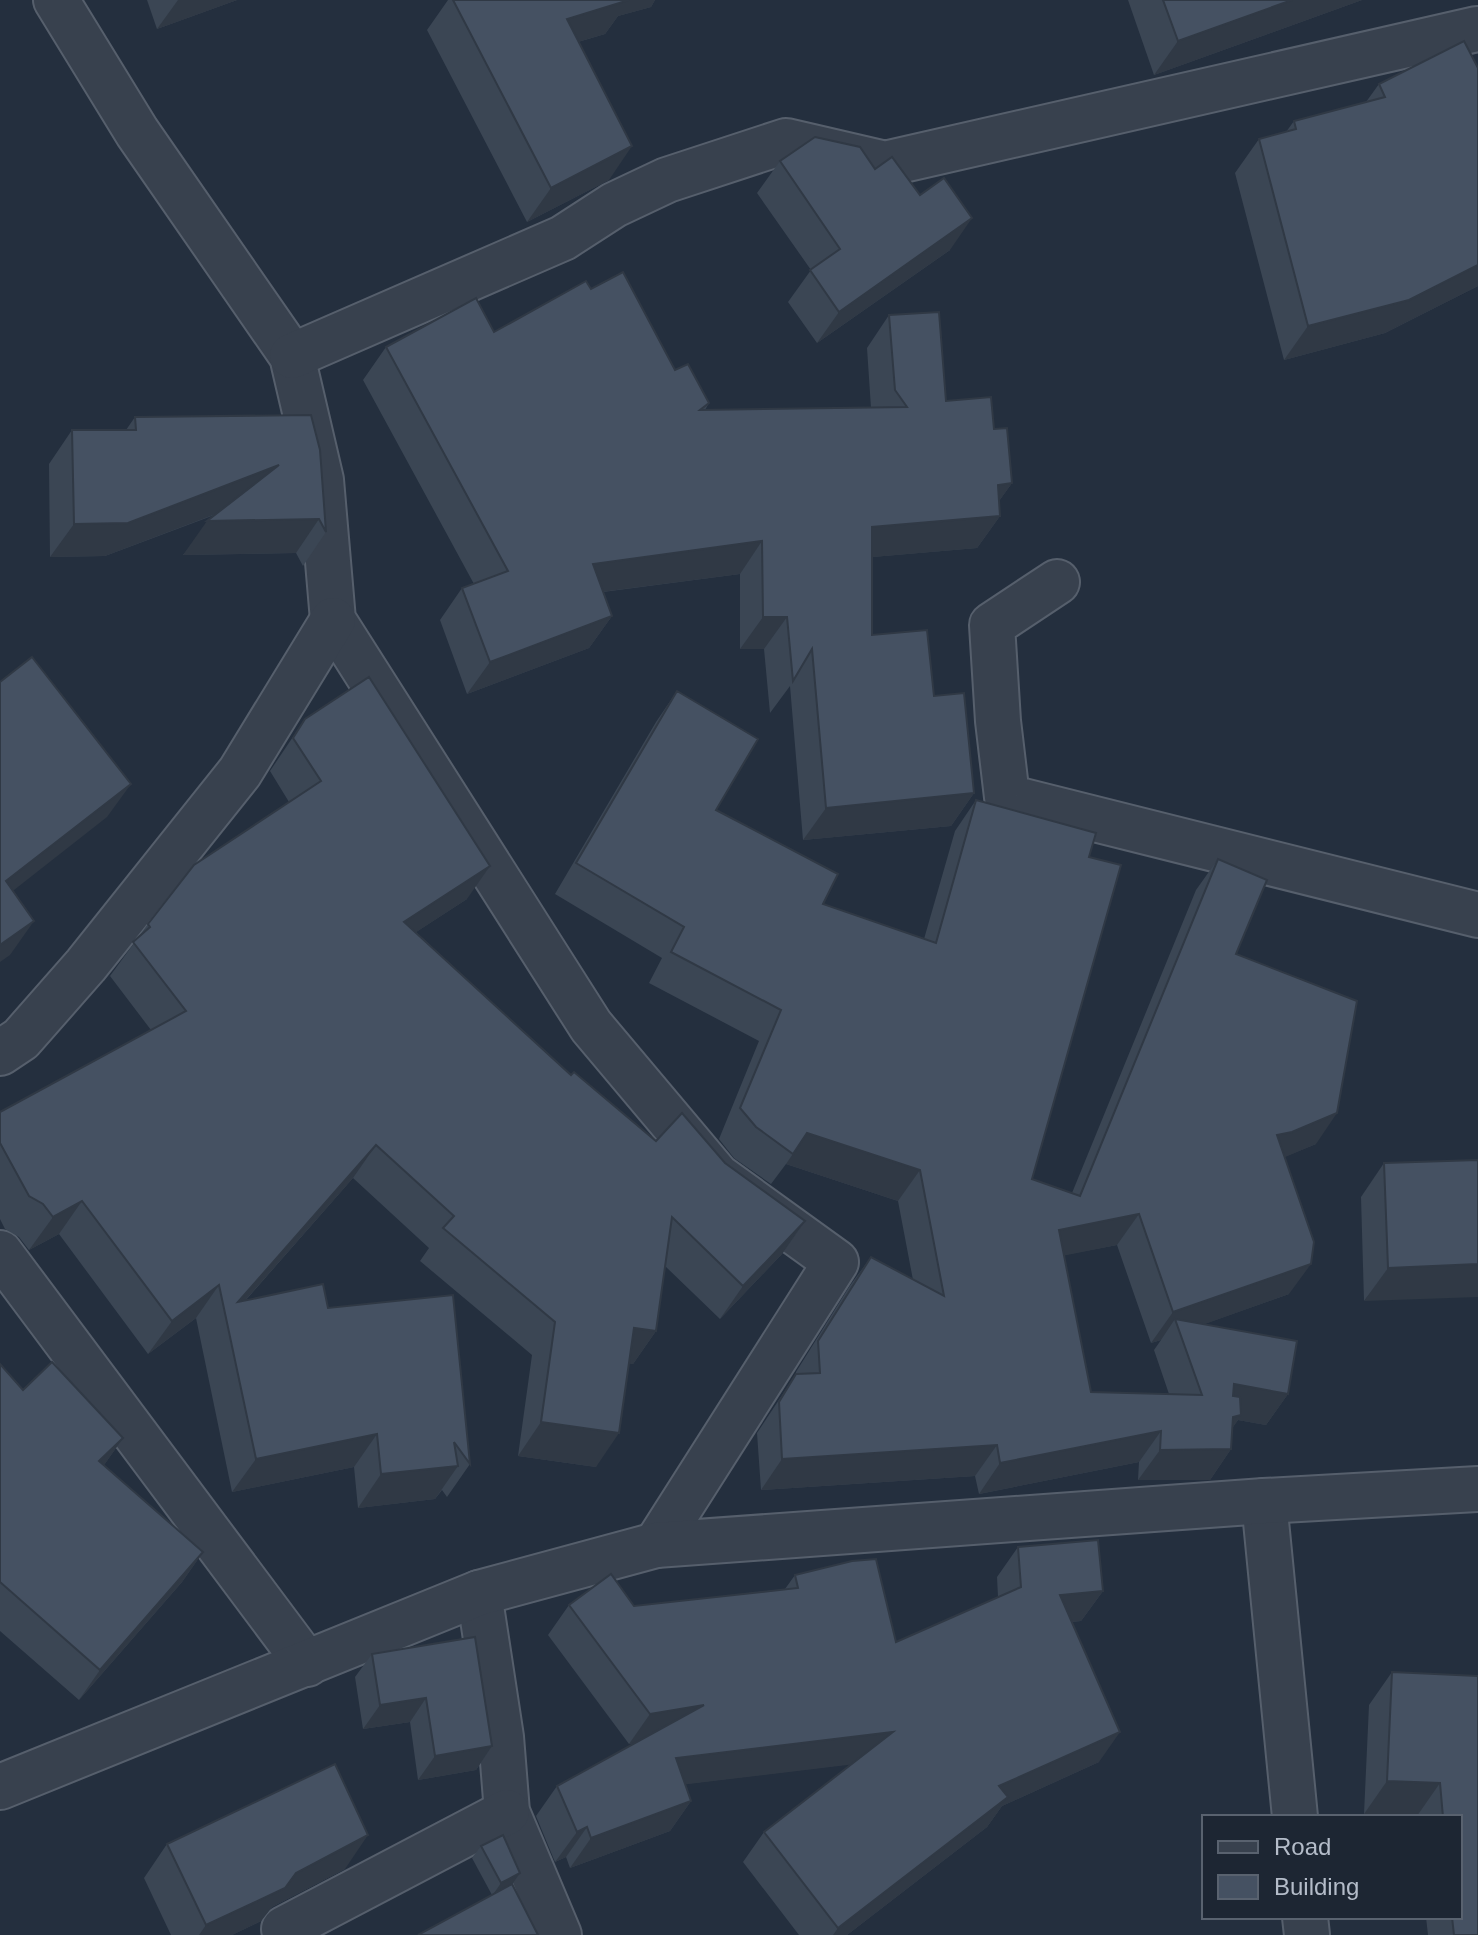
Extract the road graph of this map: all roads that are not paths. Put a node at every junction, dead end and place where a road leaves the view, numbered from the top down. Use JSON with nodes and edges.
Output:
{"nodes":[{"id":1,"x":56,"y":0,"type":"edge"},
{"id":2,"x":1461,"y":0,"type":"edge"},
{"id":3,"x":1478,"y":30,"type":"edge"},
{"id":4,"x":292,"y":356,"type":"junction"},
{"id":5,"x":1057,"y":582,"type":"dead end"},
{"id":6,"x":333,"y":620,"type":"junction"},
{"id":7,"x":1478,"y":915,"type":"edge"},
{"id":8,"x":0,"y":1053,"type":"edge"},
{"id":9,"x":0,"y":1253,"type":"edge"},
{"id":10,"x":1478,"y":1489,"type":"edge"},
{"id":11,"x":1264,"y":1501,"type":"junction"},
{"id":12,"x":656,"y":1545,"type":"junction"},
{"id":13,"x":479,"y":1593,"type":"junction"},
{"id":14,"x":307,"y":1664,"type":"junction"},
{"id":15,"x":0,"y":1787,"type":"edge"},
{"id":16,"x":507,"y":1812,"type":"junction"},
{"id":17,"x":1295,"y":1815,"type":"edge"},
{"id":18,"x":284,"y":1929,"type":"edge"},
{"id":19,"x":559,"y":1935,"type":"edge"}],
"edges":[{"from":1,"to":4,"type":"street"},
{"from":2,"to":3,"type":"street"},
{"from":3,"to":4,"type":"street"},
{"from":4,"to":6,"type":"street"},
{"from":5,"to":7,"type":"street"},
{"from":6,"to":8,"type":"street"},
{"from":6,"to":12,"type":"street"},
{"from":9,"to":14,"type":"street"},
{"from":10,"to":11,"type":"street"},
{"from":11,"to":12,"type":"street"},
{"from":11,"to":17,"type":"street"},
{"from":12,"to":13,"type":"street"},
{"from":13,"to":14,"type":"street"},
{"from":13,"to":16,"type":"street"},
{"from":14,"to":15,"type":"street"},
{"from":16,"to":18,"type":"street"},
{"from":16,"to":19,"type":"street"}]}
